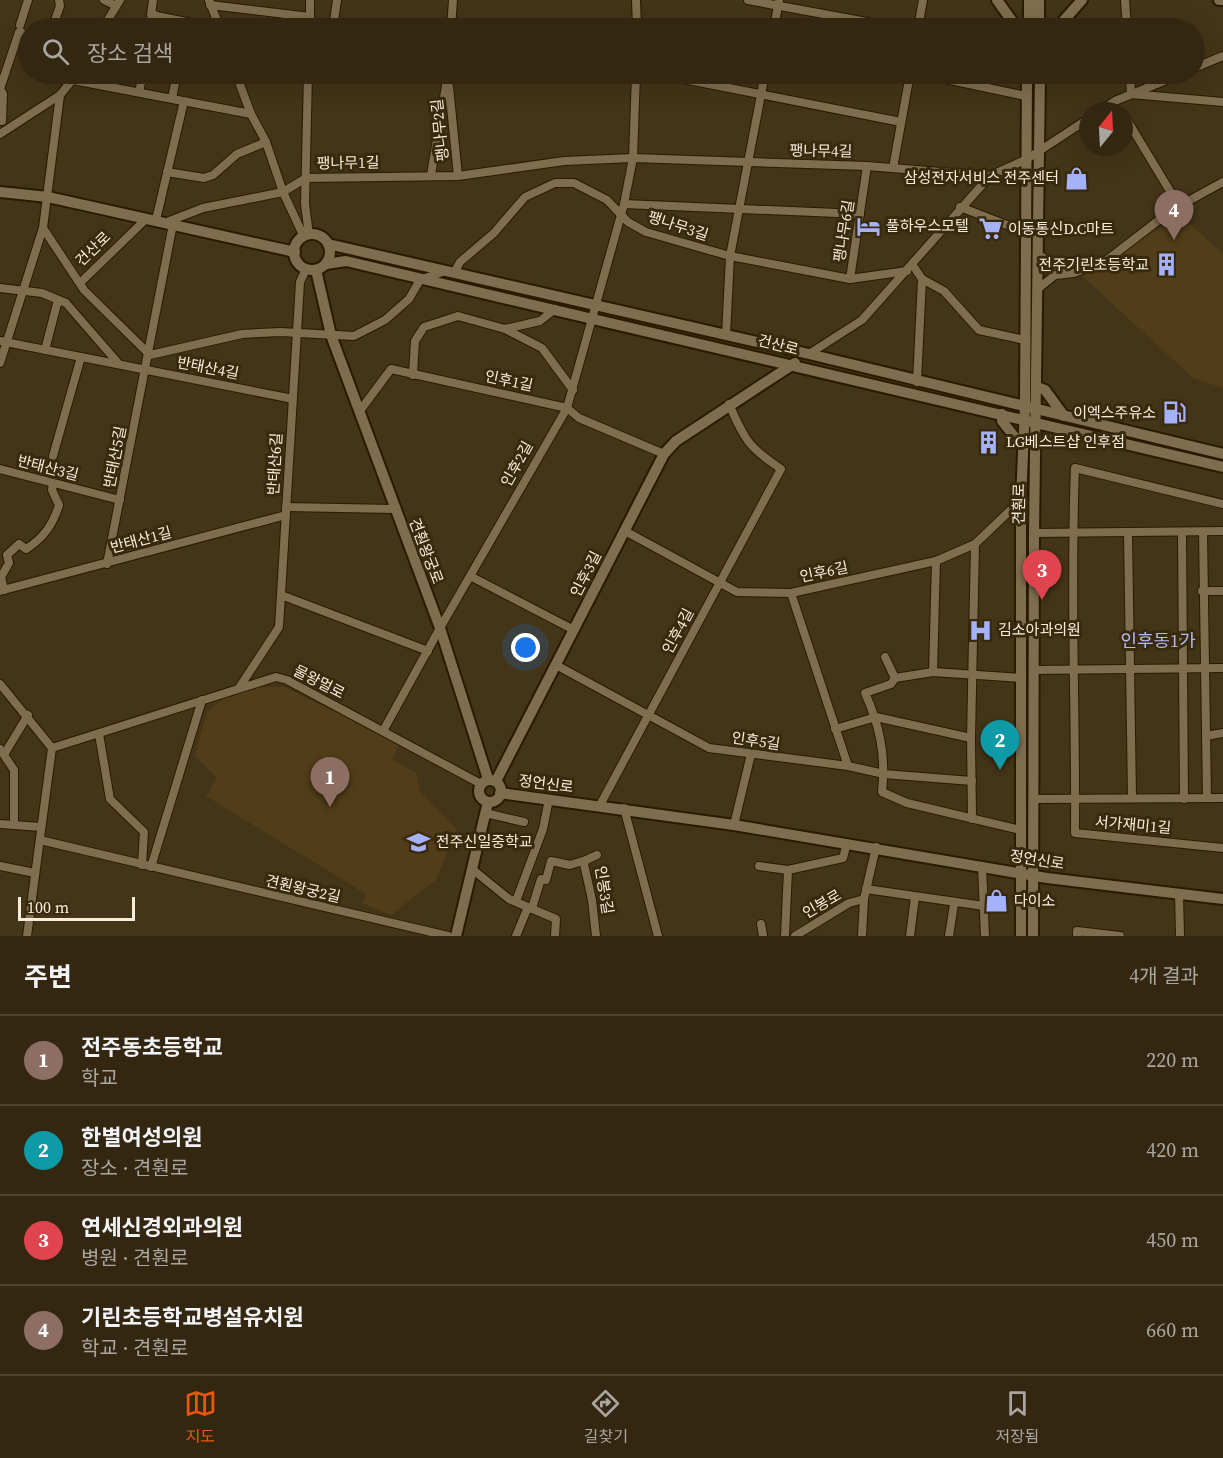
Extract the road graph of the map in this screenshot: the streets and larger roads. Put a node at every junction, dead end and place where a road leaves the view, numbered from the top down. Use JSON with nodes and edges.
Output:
{"nodes":[{"id":1,"x":28,"y":0,"type":"edge"},
{"id":2,"x":59,"y":0,"type":"edge"},
{"id":3,"x":104,"y":0,"type":"edge"},
{"id":4,"x":153,"y":0,"type":"edge"},
{"id":5,"x":304,"y":0,"type":"edge"},
{"id":6,"x":310,"y":0,"type":"edge"},
{"id":7,"x":337,"y":0,"type":"edge"},
{"id":8,"x":453,"y":0,"type":"edge"},
{"id":9,"x":636,"y":0,"type":"edge"},
{"id":10,"x":748,"y":0,"type":"edge"},
{"id":11,"x":923,"y":0,"type":"edge"},
{"id":12,"x":997,"y":0,"type":"edge"},
{"id":13,"x":1029,"y":0,"type":"edge"},
{"id":14,"x":1039,"y":0,"type":"edge"},
{"id":15,"x":1082,"y":0,"type":"edge"},
{"id":16,"x":1125,"y":0,"type":"edge"},
{"id":17,"x":118,"y":3,"type":"edge"},
{"id":18,"x":210,"y":3,"type":"edge"},
{"id":19,"x":779,"y":3,"type":"edge"},
{"id":20,"x":155,"y":15,"type":"junction"},
{"id":21,"x":56,"y":17,"type":"dead end"},
{"id":22,"x":310,"y":17,"type":"joint"},
{"id":23,"x":24,"y":18,"type":"edge"},
{"id":24,"x":109,"y":18,"type":"edge"},
{"id":25,"x":154,"y":18,"type":"edge"},
{"id":26,"x":164,"y":18,"type":"edge"},
{"id":27,"x":215,"y":18,"type":"edge"},
{"id":28,"x":334,"y":18,"type":"edge"},
{"id":29,"x":452,"y":18,"type":"edge"},
{"id":30,"x":637,"y":18,"type":"edge"},
{"id":31,"x":776,"y":18,"type":"edge"},
{"id":32,"x":848,"y":18,"type":"edge"},
{"id":33,"x":920,"y":18,"type":"edge"},
{"id":34,"x":1010,"y":18,"type":"edge"},
{"id":35,"x":1029,"y":18,"type":"edge"},
{"id":36,"x":1038,"y":18,"type":"edge"},
{"id":37,"x":1066,"y":18,"type":"edge"},
{"id":38,"x":1126,"y":18,"type":"edge"},
{"id":39,"x":18,"y":35,"type":"edge"},
{"id":40,"x":1223,"y":57,"type":"edge"},
{"id":41,"x":1205,"y":64,"type":"edge"},
{"id":42,"x":69,"y":84,"type":"edge"},
{"id":43,"x":105,"y":84,"type":"edge"},
{"id":44,"x":141,"y":84,"type":"edge"},
{"id":45,"x":175,"y":84,"type":"edge"},
{"id":46,"x":240,"y":84,"type":"edge"},
{"id":47,"x":308,"y":84,"type":"edge"},
{"id":48,"x":446,"y":84,"type":"edge"},
{"id":49,"x":449,"y":84,"type":"edge"},
{"id":50,"x":636,"y":84,"type":"edge"},
{"id":51,"x":712,"y":84,"type":"edge"},
{"id":52,"x":763,"y":84,"type":"edge"},
{"id":53,"x":908,"y":84,"type":"edge"},
{"id":54,"x":969,"y":84,"type":"edge"},
{"id":55,"x":1027,"y":84,"type":"edge"},
{"id":56,"x":1040,"y":84,"type":"edge"},
{"id":57,"x":1130,"y":84,"type":"edge"},
{"id":58,"x":1156,"y":84,"type":"edge"},
{"id":59,"x":139,"y":92,"type":"junction"},
{"id":60,"x":761,"y":94,"type":"junction"},
{"id":61,"x":1131,"y":94,"type":"junction"},
{"id":62,"x":60,"y":95,"type":"junction"},
{"id":63,"x":1026,"y":96,"type":"junction"},
{"id":64,"x":172,"y":98,"type":"junction"},
{"id":65,"x":184,"y":101,"type":"junction"},
{"id":66,"x":1115,"y":101,"type":"edge"},
{"id":67,"x":1223,"y":102,"type":"edge"},
{"id":68,"x":251,"y":114,"type":"junction"},
{"id":69,"x":1,"y":119,"type":"edge"},
{"id":70,"x":901,"y":122,"type":"junction"},
{"id":71,"x":1079,"y":125,"type":"edge"},
{"id":72,"x":1133,"y":130,"type":"edge"},
{"id":73,"x":3,"y":132,"type":"edge"},
{"id":74,"x":266,"y":142,"type":"junction"},
{"id":75,"x":1040,"y":151,"type":"junction"},
{"id":76,"x":633,"y":158,"type":"junction"},
{"id":77,"x":1027,"y":159,"type":"junction"},
{"id":78,"x":748,"y":163,"type":"junction"},
{"id":79,"x":867,"y":166,"type":"junction"},
{"id":80,"x":893,"y":168,"type":"junction"},
{"id":81,"x":167,"y":172,"type":"junction"},
{"id":82,"x":430,"y":175,"type":"junction"},
{"id":83,"x":458,"y":176,"type":"junction"},
{"id":84,"x":990,"y":176,"type":"junction"},
{"id":85,"x":306,"y":178,"type":"junction"},
{"id":86,"x":1223,"y":182,"type":"edge"},
{"id":87,"x":0,"y":192,"type":"edge"},
{"id":88,"x":283,"y":192,"type":"junction"},
{"id":89,"x":48,"y":197,"type":"junction"},
{"id":90,"x":624,"y":204,"type":"junction"},
{"id":91,"x":1179,"y":206,"type":"junction"},
{"id":92,"x":740,"y":207,"type":"junction"},
{"id":93,"x":960,"y":207,"type":"junction"},
{"id":94,"x":860,"y":214,"type":"junction"},
{"id":95,"x":621,"y":215,"type":"junction"},
{"id":96,"x":161,"y":221,"type":"junction"},
{"id":97,"x":43,"y":228,"type":"junction"},
{"id":98,"x":1025,"y":232,"type":"junction"},
{"id":99,"x":307,"y":236,"type":"junction"},
{"id":100,"x":328,"y":244,"type":"junction"},
{"id":101,"x":295,"y":252,"type":"junction"},
{"id":102,"x":1039,"y":255,"type":"junction"},
{"id":103,"x":730,"y":256,"type":"junction"},
{"id":104,"x":909,"y":267,"type":"junction"},
{"id":105,"x":316,"y":268,"type":"junction"},
{"id":106,"x":1057,"y":271,"type":"junction"},
{"id":107,"x":449,"y":272,"type":"junction"},
{"id":108,"x":850,"y":279,"type":"junction"},
{"id":109,"x":922,"y":279,"type":"junction"},
{"id":110,"x":420,"y":280,"type":"junction"},
{"id":111,"x":80,"y":283,"type":"junction"},
{"id":112,"x":0,"y":288,"type":"edge"},
{"id":113,"x":1039,"y":288,"type":"junction"},
{"id":114,"x":23,"y":292,"type":"junction"},
{"id":115,"x":62,"y":301,"type":"junction"},
{"id":116,"x":595,"y":305,"type":"junction"},
{"id":117,"x":555,"y":309,"type":"junction"},
{"id":118,"x":592,"y":317,"type":"junction"},
{"id":119,"x":505,"y":329,"type":"junction"},
{"id":120,"x":297,"y":334,"type":"junction"},
{"id":121,"x":331,"y":335,"type":"junction"},
{"id":122,"x":726,"y":335,"type":"junction"},
{"id":123,"x":1025,"y":340,"type":"junction"},
{"id":124,"x":3,"y":342,"type":"edge"},
{"id":125,"x":45,"y":350,"type":"junction"},
{"id":126,"x":809,"y":354,"type":"junction"},
{"id":127,"x":150,"y":355,"type":"junction"},
{"id":128,"x":81,"y":357,"type":"junction"},
{"id":129,"x":0,"y":363,"type":"edge"},
{"id":130,"x":119,"y":364,"type":"junction"},
{"id":131,"x":793,"y":364,"type":"junction"},
{"id":132,"x":147,"y":370,"type":"junction"},
{"id":133,"x":413,"y":375,"type":"junction"},
{"id":134,"x":917,"y":382,"type":"junction"},
{"id":135,"x":1037,"y":387,"type":"junction"},
{"id":136,"x":573,"y":390,"type":"junction"},
{"id":137,"x":293,"y":399,"type":"junction"},
{"id":138,"x":729,"y":404,"type":"junction"},
{"id":139,"x":567,"y":408,"type":"junction"},
{"id":140,"x":1031,"y":408,"type":"junction"},
{"id":141,"x":359,"y":412,"type":"junction"},
{"id":142,"x":1002,"y":414,"type":"junction"},
{"id":143,"x":1064,"y":416,"type":"junction"},
{"id":144,"x":1025,"y":419,"type":"junction"},
{"id":145,"x":1036,"y":422,"type":"junction"},
{"id":146,"x":1024,"y":442,"type":"junction"},
{"id":147,"x":664,"y":454,"type":"junction"},
{"id":148,"x":1223,"y":454,"type":"edge"},
{"id":149,"x":53,"y":456,"type":"dead end"},
{"id":150,"x":1223,"y":467,"type":"edge"},
{"id":151,"x":1,"y":471,"type":"edge"},
{"id":152,"x":53,"y":483,"type":"junction"},
{"id":153,"x":120,"y":500,"type":"junction"},
{"id":154,"x":1021,"y":500,"type":"junction"},
{"id":155,"x":1223,"y":504,"type":"edge"},
{"id":156,"x":394,"y":509,"type":"junction"},
{"id":157,"x":286,"y":511,"type":"junction"},
{"id":158,"x":625,"y":531,"type":"junction"},
{"id":159,"x":1223,"y":531,"type":"edge"},
{"id":160,"x":1203,"y":532,"type":"junction"},
{"id":161,"x":1034,"y":533,"type":"junction"},
{"id":162,"x":1072,"y":533,"type":"junction"},
{"id":163,"x":1182,"y":533,"type":"junction"},
{"id":164,"x":1128,"y":534,"type":"junction"},
{"id":165,"x":975,"y":544,"type":"junction"},
{"id":166,"x":936,"y":561,"type":"junction"},
{"id":167,"x":107,"y":564,"type":"junction"},
{"id":168,"x":470,"y":576,"type":"junction"},
{"id":169,"x":720,"y":581,"type":"junction"},
{"id":170,"x":2,"y":590,"type":"edge"},
{"id":171,"x":1202,"y":591,"type":"junction"},
{"id":172,"x":1223,"y":591,"type":"edge"},
{"id":173,"x":790,"y":593,"type":"junction"},
{"id":174,"x":281,"y":595,"type":"junction"},
{"id":175,"x":440,"y":627,"type":"junction"},
{"id":176,"x":574,"y":630,"type":"junction"},
{"id":177,"x":428,"y":651,"type":"junction"},
{"id":178,"x":885,"y":657,"type":"dead end"},
{"id":179,"x":556,"y":665,"type":"junction"},
{"id":180,"x":1183,"y":668,"type":"junction"},
{"id":181,"x":1203,"y":668,"type":"junction"},
{"id":182,"x":1223,"y":668,"type":"edge"},
{"id":183,"x":1075,"y":669,"type":"junction"},
{"id":184,"x":1131,"y":669,"type":"junction"},
{"id":185,"x":1035,"y":670,"type":"junction"},
{"id":186,"x":933,"y":672,"type":"junction"},
{"id":187,"x":973,"y":675,"type":"junction"},
{"id":188,"x":896,"y":678,"type":"junction"},
{"id":189,"x":1020,"y":678,"type":"junction"},
{"id":190,"x":0,"y":684,"type":"edge"},
{"id":191,"x":239,"y":688,"type":"junction"},
{"id":192,"x":202,"y":700,"type":"junction"},
{"id":193,"x":649,"y":714,"type":"junction"},
{"id":194,"x":28,"y":715,"type":"junction"},
{"id":195,"x":876,"y":717,"type":"junction"},
{"id":196,"x":835,"y":729,"type":"junction"},
{"id":197,"x":383,"y":731,"type":"junction"},
{"id":198,"x":1223,"y":733,"type":"edge"},
{"id":199,"x":99,"y":734,"type":"junction"},
{"id":200,"x":1206,"y":736,"type":"junction"},
{"id":201,"x":971,"y":738,"type":"junction"},
{"id":202,"x":52,"y":748,"type":"junction"},
{"id":203,"x":3,"y":751,"type":"edge"},
{"id":204,"x":751,"y":754,"type":"junction"},
{"id":205,"x":848,"y":766,"type":"junction"},
{"id":206,"x":884,"y":774,"type":"junction"},
{"id":207,"x":488,"y":781,"type":"junction"},
{"id":208,"x":972,"y":781,"type":"junction"},
{"id":209,"x":500,"y":793,"type":"junction"},
{"id":210,"x":1132,"y":798,"type":"junction"},
{"id":211,"x":1206,"y":798,"type":"junction"},
{"id":212,"x":1223,"y":798,"type":"edge"},
{"id":213,"x":549,"y":799,"type":"junction"},
{"id":214,"x":1034,"y":799,"type":"junction"},
{"id":215,"x":1075,"y":799,"type":"junction"},
{"id":216,"x":1184,"y":799,"type":"junction"},
{"id":217,"x":488,"y":802,"type":"junction"},
{"id":218,"x":600,"y":806,"type":"junction"},
{"id":219,"x":624,"y":808,"type":"junction"},
{"id":220,"x":485,"y":813,"type":"junction"},
{"id":221,"x":972,"y":819,"type":"junction"},
{"id":222,"x":524,"y":822,"type":"dead end"},
{"id":223,"x":0,"y":824,"type":"edge"},
{"id":224,"x":14,"y":824,"type":"junction"},
{"id":225,"x":734,"y":825,"type":"junction"},
{"id":226,"x":41,"y":827,"type":"junction"},
{"id":227,"x":1021,"y":830,"type":"junction"},
{"id":228,"x":40,"y":840,"type":"junction"},
{"id":229,"x":847,"y":843,"type":"junction"},
{"id":230,"x":876,"y":847,"type":"junction"},
{"id":231,"x":1223,"y":848,"type":"edge"},
{"id":232,"x":597,"y":855,"type":"dead end"},
{"id":233,"x":586,"y":860,"type":"junction"},
{"id":234,"x":142,"y":865,"type":"junction"},
{"id":235,"x":0,"y":866,"type":"edge"},
{"id":236,"x":759,"y":866,"type":"dead end"},
{"id":237,"x":982,"y":866,"type":"junction"},
{"id":238,"x":152,"y":867,"type":"junction"},
{"id":239,"x":471,"y":869,"type":"junction"},
{"id":240,"x":788,"y":870,"type":"junction"},
{"id":241,"x":35,"y":873,"type":"junction"},
{"id":242,"x":1028,"y":874,"type":"junction"},
{"id":243,"x":866,"y":889,"type":"junction"},
{"id":244,"x":1179,"y":893,"type":"junction"},
{"id":245,"x":915,"y":897,"type":"junction"},
{"id":246,"x":864,"y":899,"type":"junction"},
{"id":247,"x":1223,"y":899,"type":"edge"},
{"id":248,"x":516,"y":901,"type":"junction"},
{"id":249,"x":954,"y":903,"type":"junction"},
{"id":250,"x":984,"y":906,"type":"junction"},
{"id":251,"x":530,"y":907,"type":"junction"},
{"id":252,"x":761,"y":924,"type":"dead end"},
{"id":253,"x":27,"y":936,"type":"edge"},
{"id":254,"x":448,"y":936,"type":"edge"},
{"id":255,"x":456,"y":936,"type":"edge"},
{"id":256,"x":516,"y":936,"type":"edge"},
{"id":257,"x":555,"y":936,"type":"edge"},
{"id":258,"x":596,"y":936,"type":"edge"},
{"id":259,"x":658,"y":936,"type":"edge"},
{"id":260,"x":763,"y":936,"type":"edge"},
{"id":261,"x":785,"y":936,"type":"edge"},
{"id":262,"x":795,"y":936,"type":"edge"},
{"id":263,"x":862,"y":936,"type":"edge"},
{"id":264,"x":910,"y":936,"type":"edge"},
{"id":265,"x":949,"y":936,"type":"edge"},
{"id":266,"x":985,"y":936,"type":"edge"},
{"id":267,"x":1021,"y":936,"type":"edge"},
{"id":268,"x":1034,"y":936,"type":"edge"},
{"id":269,"x":1077,"y":936,"type":"edge"},
{"id":270,"x":1120,"y":936,"type":"edge"},
{"id":271,"x":1180,"y":936,"type":"edge"}],
"edges":[{"from":1,"to":23,"type":"street"},
{"from":2,"to":21,"type":"street"},
{"from":3,"to":17,"type":"street"},
{"from":4,"to":20,"type":"street"},
{"from":5,"to":6,"type":"street"},
{"from":6,"to":22,"type":"street"},
{"from":7,"to":28,"type":"street"},
{"from":8,"to":29,"type":"street"},
{"from":9,"to":30,"type":"street"},
{"from":10,"to":19,"type":"street"},
{"from":11,"to":33,"type":"street"},
{"from":12,"to":34,"type":"street"},
{"from":13,"to":35,"type":"street"},
{"from":14,"to":36,"type":"street"},
{"from":15,"to":37,"type":"street"},
{"from":16,"to":38,"type":"street"},
{"from":17,"to":24,"type":"street"},
{"from":18,"to":22,"type":"street"},
{"from":18,"to":27,"type":"street"},
{"from":19,"to":31,"type":"street"},
{"from":19,"to":32,"type":"street"},
{"from":20,"to":25,"type":"street"},
{"from":20,"to":26,"type":"street"},
{"from":39,"to":69,"type":"street"},
{"from":40,"to":41,"type":"street"},
{"from":42,"to":62,"type":"street"},
{"from":43,"to":59,"type":"street"},
{"from":44,"to":59,"type":"street"},
{"from":45,"to":64,"type":"street"},
{"from":46,"to":68,"type":"street"},
{"from":47,"to":85,"type":"street","name":"팽나무1길"},
{"from":48,"to":82,"type":"street","name":"팽나무2길"},
{"from":49,"to":83,"type":"street","name":"팽나무2길"},
{"from":50,"to":76,"type":"street"},
{"from":51,"to":60,"type":"street"},
{"from":52,"to":60,"type":"street"},
{"from":53,"to":70,"type":"street"},
{"from":54,"to":63,"type":"street"},
{"from":55,"to":63,"type":"street","name":"견훤로"},
{"from":56,"to":75,"type":"street","name":"견훤로"},
{"from":57,"to":61,"type":"street"},
{"from":58,"to":61,"type":"street"},
{"from":59,"to":64,"type":"street"},
{"from":60,"to":70,"type":"street"},
{"from":60,"to":78,"type":"street"},
{"from":61,"to":66,"type":"street"},
{"from":61,"to":67,"type":"street"},
{"from":62,"to":73,"type":"street"},
{"from":62,"to":89,"type":"street"},
{"from":63,"to":77,"type":"street","name":"견훤로"},
{"from":64,"to":65,"type":"street"},
{"from":65,"to":68,"type":"street"},
{"from":65,"to":81,"type":"street","name":"반태산5길"},
{"from":68,"to":74,"type":"street"},
{"from":69,"to":73,"type":"street"},
{"from":70,"to":80,"type":"street"},
{"from":71,"to":75,"type":"street"},
{"from":72,"to":91,"type":"street"},
{"from":74,"to":81,"type":"street"},
{"from":74,"to":88,"type":"street"},
{"from":75,"to":77,"type":"street"},
{"from":75,"to":102,"type":"street","name":"견훤로"},
{"from":76,"to":78,"type":"street","name":"팽나무4길"},
{"from":76,"to":83,"type":"street","name":"팽나무2길"},
{"from":76,"to":90,"type":"street"},
{"from":77,"to":84,"type":"street"},
{"from":77,"to":98,"type":"street","name":"견훤로"},
{"from":78,"to":79,"type":"street","name":"팽나무4길"},
{"from":78,"to":92,"type":"street"},
{"from":79,"to":80,"type":"street","name":"팽나무4길"},
{"from":79,"to":94,"type":"street","name":"팽나무6길"},
{"from":80,"to":84,"type":"street"},
{"from":81,"to":96,"type":"street","name":"반태산5길"},
{"from":82,"to":83,"type":"street","name":"팽나무1길"},
{"from":82,"to":85,"type":"street","name":"팽나무1길"},
{"from":84,"to":93,"type":"street"},
{"from":85,"to":88,"type":"street","name":"건산로"},
{"from":85,"to":99,"type":"street"},
{"from":86,"to":91,"type":"street"},
{"from":87,"to":89,"type":"street","name":"건산로"},
{"from":88,"to":96,"type":"street","name":"건산로"},
{"from":88,"to":99,"type":"street"},
{"from":89,"to":96,"type":"street","name":"건산로"},
{"from":89,"to":97,"type":"street"},
{"from":90,"to":92,"type":"street"},
{"from":90,"to":95,"type":"street"},
{"from":91,"to":106,"type":"street"},
{"from":92,"to":94,"type":"street"},
{"from":92,"to":103,"type":"street"},
{"from":93,"to":98,"type":"street"},
{"from":93,"to":104,"type":"street"},
{"from":94,"to":108,"type":"street","name":"팽나무6길"},
{"from":95,"to":103,"type":"street","name":"팽나무3길"},
{"from":95,"to":107,"type":"street"},
{"from":95,"to":116,"type":"street"},
{"from":96,"to":101,"type":"street","name":"건산로"},
{"from":96,"to":111,"type":"street","name":"건산로"},
{"from":96,"to":127,"type":"street","name":"반태산5길"},
{"from":97,"to":111,"type":"street","name":"건산로"},
{"from":97,"to":114,"type":"street"},
{"from":98,"to":123,"type":"street","name":"견훤로"},
{"from":99,"to":100,"type":"street","name":"건산로"},
{"from":99,"to":101,"type":"street"},
{"from":100,"to":105,"type":"street"},
{"from":100,"to":107,"type":"street","name":"건산로"},
{"from":101,"to":105,"type":"street"},
{"from":102,"to":106,"type":"street"},
{"from":102,"to":113,"type":"street","name":"견훤로"},
{"from":103,"to":108,"type":"street"},
{"from":103,"to":122,"type":"street"},
{"from":104,"to":108,"type":"street","name":"팽나무6길"},
{"from":104,"to":109,"type":"street"},
{"from":104,"to":126,"type":"street"},
{"from":105,"to":110,"type":"street","name":"건산로"},
{"from":105,"to":120,"type":"street","name":"반태산6길"},
{"from":105,"to":121,"type":"street","name":"견훤왕궁로"},
{"from":106,"to":113,"type":"street"},
{"from":107,"to":110,"type":"street"},
{"from":107,"to":116,"type":"street","name":"건산로"},
{"from":109,"to":123,"type":"street"},
{"from":109,"to":134,"type":"street"},
{"from":110,"to":117,"type":"street","name":"건산로"},
{"from":110,"to":121,"type":"street"},
{"from":111,"to":127,"type":"street"},
{"from":112,"to":114,"type":"street"},
{"from":113,"to":135,"type":"street","name":"견훤로"},
{"from":114,"to":115,"type":"street"},
{"from":114,"to":124,"type":"street"},
{"from":115,"to":125,"type":"street"},
{"from":115,"to":130,"type":"street"},
{"from":116,"to":118,"type":"street","name":"인후2길"},
{"from":116,"to":122,"type":"street","name":"건산로"},
{"from":117,"to":118,"type":"street","name":"건산로"},
{"from":117,"to":119,"type":"street"},
{"from":118,"to":131,"type":"street","name":"건산로"},
{"from":118,"to":136,"type":"street","name":"인후2길"},
{"from":119,"to":133,"type":"street"},
{"from":119,"to":136,"type":"street"},
{"from":120,"to":121,"type":"street"},
{"from":120,"to":127,"type":"street"},
{"from":120,"to":137,"type":"street","name":"반태산6길"},
{"from":121,"to":141,"type":"street","name":"견훤왕궁로"},
{"from":122,"to":126,"type":"street","name":"건산로"},
{"from":123,"to":140,"type":"street","name":"견훤로"},
{"from":124,"to":125,"type":"street","name":"반태산4길"},
{"from":124,"to":129,"type":"street"},
{"from":125,"to":128,"type":"street","name":"반태산4길"},
{"from":126,"to":131,"type":"street","name":"인후3길"},
{"from":126,"to":134,"type":"street","name":"건산로"},
{"from":127,"to":132,"type":"street","name":"반태산5길"},
{"from":128,"to":130,"type":"street","name":"반태산4길"},
{"from":128,"to":149,"type":"street"},
{"from":130,"to":132,"type":"street","name":"반태산4길"},
{"from":131,"to":138,"type":"street","name":"인후3길"},
{"from":131,"to":142,"type":"street","name":"건산로"},
{"from":132,"to":137,"type":"street","name":"반태산4길"},
{"from":132,"to":153,"type":"street","name":"반태산5길"},
{"from":133,"to":139,"type":"street","name":"인후1길"},
{"from":133,"to":141,"type":"street","name":"인후1길"},
{"from":134,"to":140,"type":"street","name":"건산로"},
{"from":135,"to":140,"type":"street","name":"견훤로"},
{"from":135,"to":143,"type":"street"},
{"from":136,"to":139,"type":"street","name":"인후2길"},
{"from":137,"to":157,"type":"street","name":"반태산6길"},
{"from":138,"to":147,"type":"street","name":"인후3길"},
{"from":138,"to":169,"type":"street","name":"인후4길"},
{"from":139,"to":147,"type":"street","name":"인후1길"},
{"from":139,"to":168,"type":"street","name":"인후2길"},
{"from":140,"to":143,"type":"street","name":"건산로"},
{"from":140,"to":144,"type":"street","name":"견훤로"},
{"from":140,"to":145,"type":"street","name":"견훤로"},
{"from":141,"to":156,"type":"street","name":"견훤왕궁로"},
{"from":142,"to":144,"type":"street","name":"건산로"},
{"from":142,"to":146,"type":"street"},
{"from":143,"to":148,"type":"street","name":"건산로"},
{"from":144,"to":145,"type":"street","name":"건산로"},
{"from":144,"to":146,"type":"street","name":"견훤로"},
{"from":145,"to":150,"type":"street","name":"건산로"},
{"from":145,"to":161,"type":"street","name":"견훤로"},
{"from":146,"to":154,"type":"street","name":"견훤로"},
{"from":147,"to":158,"type":"street","name":"인후3길"},
{"from":151,"to":152,"type":"street","name":"반태산3길"},
{"from":152,"to":153,"type":"street","name":"반태산3길"},
{"from":152,"to":170,"type":"street","name":"반태산1길"},
{"from":153,"to":167,"type":"street","name":"반태산5길"},
{"from":154,"to":165,"type":"street","name":"인후6길"},
{"from":154,"to":189,"type":"street","name":"견훤로"},
{"from":155,"to":162,"type":"street","name":"서가재미1길"},
{"from":156,"to":157,"type":"street","name":"반태산1길"},
{"from":156,"to":175,"type":"street","name":"견훤왕궁로"},
{"from":157,"to":167,"type":"street","name":"반태산1길"},
{"from":157,"to":174,"type":"street","name":"반태산6길"},
{"from":158,"to":169,"type":"street","name":"인후6길"},
{"from":158,"to":176,"type":"street","name":"인후3길"},
{"from":159,"to":160,"type":"street"},
{"from":160,"to":163,"type":"street"},
{"from":160,"to":171,"type":"street"},
{"from":161,"to":162,"type":"street"},
{"from":161,"to":185,"type":"street","name":"견훤로"},
{"from":162,"to":164,"type":"street"},
{"from":162,"to":183,"type":"street","name":"서가재미1길"},
{"from":163,"to":164,"type":"street"},
{"from":163,"to":180,"type":"street"},
{"from":164,"to":184,"type":"street","name":"서가재미1길"},
{"from":165,"to":166,"type":"street","name":"인후6길"},
{"from":165,"to":187,"type":"street"},
{"from":166,"to":173,"type":"street","name":"인후6길"},
{"from":166,"to":186,"type":"street"},
{"from":167,"to":170,"type":"street","name":"반태산1길"},
{"from":168,"to":175,"type":"street","name":"인후2길"},
{"from":168,"to":176,"type":"street"},
{"from":169,"to":173,"type":"street","name":"인후6길"},
{"from":169,"to":193,"type":"street","name":"인후4길"},
{"from":171,"to":172,"type":"street"},
{"from":171,"to":181,"type":"street"},
{"from":173,"to":196,"type":"street"},
{"from":174,"to":177,"type":"street"},
{"from":174,"to":191,"type":"street","name":"반태산6길"},
{"from":175,"to":177,"type":"street","name":"인후2길"},
{"from":175,"to":207,"type":"street","name":"견훤왕궁로"},
{"from":176,"to":179,"type":"street","name":"인후3길"},
{"from":177,"to":197,"type":"street","name":"인후2길"},
{"from":178,"to":188,"type":"street"},
{"from":179,"to":193,"type":"street","name":"인후5길"},
{"from":179,"to":207,"type":"street","name":"인후3길"},
{"from":180,"to":181,"type":"street"},
{"from":180,"to":184,"type":"street"},
{"from":180,"to":216,"type":"street"},
{"from":181,"to":182,"type":"street"},
{"from":181,"to":200,"type":"street"},
{"from":183,"to":184,"type":"street"},
{"from":183,"to":185,"type":"street"},
{"from":183,"to":215,"type":"street","name":"서가재미1길"},
{"from":184,"to":210,"type":"street","name":"서가재미1길"},
{"from":185,"to":214,"type":"street","name":"견훤로"},
{"from":186,"to":187,"type":"street"},
{"from":186,"to":188,"type":"street"},
{"from":187,"to":189,"type":"street"},
{"from":187,"to":201,"type":"street"},
{"from":188,"to":195,"type":"street"},
{"from":189,"to":227,"type":"street","name":"견훤로"},
{"from":190,"to":194,"type":"street"},
{"from":191,"to":192,"type":"street","name":"물왕멀로"},
{"from":191,"to":197,"type":"street","name":"물왕멀로"},
{"from":192,"to":199,"type":"street","name":"물왕멀로"},
{"from":192,"to":238,"type":"street"},
{"from":193,"to":204,"type":"street","name":"인후5길"},
{"from":193,"to":218,"type":"street","name":"인후4길"},
{"from":194,"to":202,"type":"street"},
{"from":194,"to":203,"type":"street"},
{"from":195,"to":196,"type":"street"},
{"from":195,"to":201,"type":"street"},
{"from":195,"to":206,"type":"street"},
{"from":196,"to":205,"type":"street"},
{"from":197,"to":207,"type":"street","name":"물왕멀로"},
{"from":198,"to":200,"type":"street"},
{"from":199,"to":202,"type":"street","name":"물왕멀로"},
{"from":199,"to":234,"type":"street"},
{"from":200,"to":211,"type":"street"},
{"from":201,"to":208,"type":"street"},
{"from":202,"to":226,"type":"street"},
{"from":203,"to":224,"type":"street"},
{"from":204,"to":205,"type":"street","name":"인후5길"},
{"from":204,"to":225,"type":"street"},
{"from":205,"to":206,"type":"street","name":"인후5길"},
{"from":206,"to":208,"type":"street","name":"인후5길"},
{"from":206,"to":221,"type":"street"},
{"from":207,"to":209,"type":"street"},
{"from":207,"to":217,"type":"street"},
{"from":208,"to":221,"type":"street"},
{"from":209,"to":213,"type":"street","name":"정언신로"},
{"from":209,"to":217,"type":"street"},
{"from":210,"to":215,"type":"street","name":"서가재미1길"},
{"from":210,"to":216,"type":"street","name":"서가재미1길"},
{"from":211,"to":212,"type":"street","name":"서가재미1길"},
{"from":211,"to":216,"type":"street","name":"서가재미1길"},
{"from":213,"to":218,"type":"street","name":"정언신로"},
{"from":213,"to":248,"type":"street"},
{"from":214,"to":215,"type":"street","name":"서가재미1길"},
{"from":214,"to":242,"type":"street","name":"견훤로"},
{"from":215,"to":231,"type":"street","name":"서가재미1길"},
{"from":217,"to":220,"type":"street"},
{"from":218,"to":219,"type":"street","name":"정언신로"},
{"from":219,"to":225,"type":"street","name":"정언신로"},
{"from":219,"to":259,"type":"street"},
{"from":220,"to":222,"type":"street"},
{"from":220,"to":239,"type":"street"},
{"from":221,"to":227,"type":"street"},
{"from":223,"to":224,"type":"street"},
{"from":224,"to":226,"type":"street"},
{"from":225,"to":229,"type":"street","name":"정언신로"},
{"from":226,"to":228,"type":"street"},
{"from":227,"to":242,"type":"street","name":"견훤로"},
{"from":228,"to":234,"type":"street","name":"견훤왕궁2길"},
{"from":228,"to":241,"type":"street"},
{"from":229,"to":230,"type":"street","name":"정언신로"},
{"from":229,"to":240,"type":"street"},
{"from":230,"to":237,"type":"street","name":"정언신로"},
{"from":230,"to":243,"type":"street","name":"인봉로"},
{"from":232,"to":233,"type":"street","name":"인봉3길"},
{"from":233,"to":251,"type":"street"},
{"from":233,"to":258,"type":"street","name":"인봉3길"},
{"from":234,"to":238,"type":"street","name":"견훤왕궁2길"},
{"from":235,"to":241,"type":"street"},
{"from":236,"to":240,"type":"street"},
{"from":237,"to":242,"type":"street","name":"정언신로"},
{"from":237,"to":250,"type":"street"},
{"from":238,"to":254,"type":"street","name":"견훤왕궁2길"},
{"from":239,"to":248,"type":"street"},
{"from":239,"to":255,"type":"street"},
{"from":240,"to":261,"type":"street"},
{"from":241,"to":253,"type":"street"},
{"from":242,"to":244,"type":"street","name":"정언신로"},
{"from":242,"to":267,"type":"street","name":"견훤로"},
{"from":242,"to":268,"type":"street","name":"견훤로"},
{"from":243,"to":245,"type":"street"},
{"from":243,"to":246,"type":"street","name":"인봉로"},
{"from":244,"to":247,"type":"street","name":"정언신로"},
{"from":244,"to":271,"type":"street"},
{"from":245,"to":249,"type":"street"},
{"from":245,"to":264,"type":"street"},
{"from":246,"to":262,"type":"street","name":"인봉로"},
{"from":246,"to":263,"type":"street","name":"인봉로"},
{"from":248,"to":251,"type":"street"},
{"from":249,"to":250,"type":"street"},
{"from":249,"to":265,"type":"street"},
{"from":250,"to":266,"type":"street"},
{"from":251,"to":256,"type":"street"},
{"from":251,"to":257,"type":"street"},
{"from":252,"to":260,"type":"street"},
{"from":269,"to":270,"type":"street"}]}
